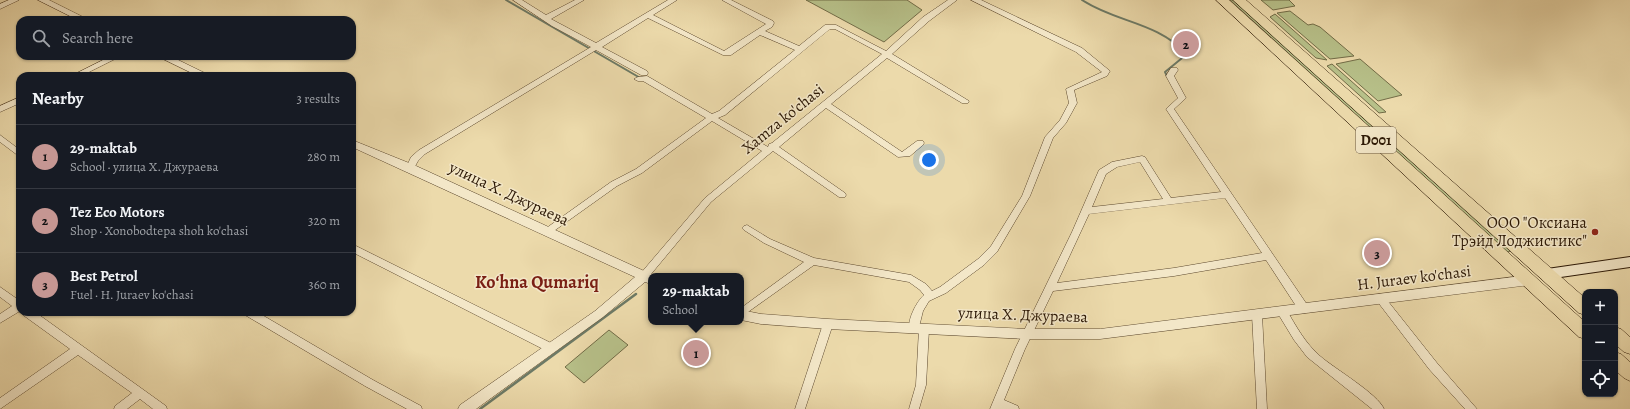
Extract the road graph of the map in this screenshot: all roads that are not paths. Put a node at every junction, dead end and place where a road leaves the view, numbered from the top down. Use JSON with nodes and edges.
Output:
{"nodes":[{"id":1,"x":15,"y":0,"type":"edge"},
{"id":2,"x":42,"y":0,"type":"edge"},
{"id":3,"x":517,"y":0,"type":"edge"},
{"id":4,"x":580,"y":0,"type":"edge"},
{"id":5,"x":673,"y":0,"type":"edge"},
{"id":6,"x":726,"y":0,"type":"edge"},
{"id":7,"x":953,"y":0,"type":"edge"},
{"id":8,"x":975,"y":0,"type":"edge"},
{"id":9,"x":1222,"y":0,"type":"edge"},
{"id":10,"x":1239,"y":0,"type":"edge"},
{"id":11,"x":0,"y":7,"type":"edge"},
{"id":12,"x":647,"y":15,"type":"junction"},
{"id":13,"x":76,"y":16,"type":"edge"},
{"id":14,"x":546,"y":18,"type":"junction"},
{"id":15,"x":760,"y":32,"type":"junction"},
{"id":16,"x":596,"y":46,"type":"junction"},
{"id":17,"x":799,"y":49,"type":"junction"},
{"id":18,"x":887,"y":54,"type":"junction"},
{"id":19,"x":109,"y":60,"type":"edge"},
{"id":20,"x":171,"y":60,"type":"edge"},
{"id":21,"x":1174,"y":70,"type":"dead end"},
{"id":22,"x":86,"y":72,"type":"edge"},
{"id":23,"x":197,"y":72,"type":"edge"},
{"id":24,"x":965,"y":101,"type":"dead end"},
{"id":25,"x":16,"y":102,"type":"edge"},
{"id":26,"x":825,"y":104,"type":"junction"},
{"id":27,"x":0,"y":109,"type":"edge"},
{"id":28,"x":711,"y":118,"type":"junction"},
{"id":29,"x":0,"y":138,"type":"edge"},
{"id":30,"x":920,"y":143,"type":"dead end"},
{"id":31,"x":356,"y":145,"type":"edge"},
{"id":32,"x":769,"y":148,"type":"junction"},
{"id":33,"x":16,"y":151,"type":"edge"},
{"id":34,"x":410,"y":168,"type":"junction"},
{"id":35,"x":842,"y":195,"type":"dead end"},
{"id":36,"x":1226,"y":195,"type":"junction"},
{"id":37,"x":1169,"y":202,"type":"junction"},
{"id":38,"x":1088,"y":211,"type":"junction"},
{"id":39,"x":747,"y":228,"type":"dead end"},
{"id":40,"x":548,"y":231,"type":"junction"},
{"id":41,"x":356,"y":250,"type":"edge"},
{"id":42,"x":1268,"y":256,"type":"junction"},
{"id":43,"x":812,"y":261,"type":"junction"},
{"id":44,"x":1630,"y":262,"type":"edge"},
{"id":45,"x":1630,"y":269,"type":"edge"},
{"id":46,"x":651,"y":273,"type":"edge"},
{"id":47,"x":648,"y":277,"type":"edge"},
{"id":48,"x":1550,"y":277,"type":"junction"},
{"id":49,"x":1529,"y":280,"type":"junction"},
{"id":50,"x":1052,"y":287,"type":"junction"},
{"id":51,"x":0,"y":291,"type":"edge"},
{"id":52,"x":930,"y":295,"type":"junction"},
{"id":53,"x":1380,"y":298,"type":"junction"},
{"id":54,"x":16,"y":304,"type":"edge"},
{"id":55,"x":1582,"y":305,"type":"edge"},
{"id":56,"x":16,"y":309,"type":"edge"},
{"id":57,"x":1304,"y":309,"type":"junction"},
{"id":58,"x":744,"y":312,"type":"edge"},
{"id":59,"x":1282,"y":312,"type":"junction"},
{"id":60,"x":744,"y":315,"type":"edge"},
{"id":61,"x":1258,"y":315,"type":"junction"},
{"id":62,"x":33,"y":316,"type":"edge"},
{"id":63,"x":256,"y":316,"type":"edge"},
{"id":64,"x":0,"y":319,"type":"edge"},
{"id":65,"x":828,"y":324,"type":"junction"},
{"id":66,"x":919,"y":328,"type":"junction"},
{"id":67,"x":1582,"y":329,"type":"edge"},
{"id":68,"x":1026,"y":334,"type":"junction"},
{"id":69,"x":1618,"y":337,"type":"edge"},
{"id":70,"x":1630,"y":347,"type":"edge"},
{"id":71,"x":551,"y":348,"type":"junction"},
{"id":72,"x":78,"y":349,"type":"junction"},
{"id":73,"x":1617,"y":361,"type":"edge"},
{"id":74,"x":1630,"y":373,"type":"edge"},
{"id":75,"x":139,"y":394,"type":"junction"},
{"id":76,"x":0,"y":404,"type":"edge"},
{"id":77,"x":996,"y":406,"type":"edge"},
{"id":78,"x":119,"y":409,"type":"edge"},
{"id":79,"x":162,"y":409,"type":"edge"},
{"id":80,"x":417,"y":409,"type":"edge"},
{"id":81,"x":465,"y":409,"type":"edge"},
{"id":82,"x":800,"y":409,"type":"edge"},
{"id":83,"x":914,"y":409,"type":"edge"},
{"id":84,"x":1014,"y":409,"type":"edge"},
{"id":85,"x":1262,"y":409,"type":"edge"},
{"id":86,"x":1379,"y":409,"type":"edge"},
{"id":87,"x":1472,"y":409,"type":"edge"}],
"edges":[{"from":1,"to":11,"type":"street"},
{"from":2,"to":13,"type":"street"},
{"from":3,"to":14,"type":"street"},
{"from":4,"to":14,"type":"street"},
{"from":5,"to":12,"type":"street"},
{"from":6,"to":15,"type":"street"},
{"from":7,"to":18,"type":"street","name":"Xamza ko'chasi"},
{"from":8,"to":52,"type":"street"},
{"from":9,"to":49,"type":"highway","number":"D001"},
{"from":10,"to":48,"type":"highway","number":"D001"},
{"from":12,"to":15,"type":"street"},
{"from":12,"to":16,"type":"street"},
{"from":14,"to":16,"type":"street"},
{"from":15,"to":17,"type":"street"},
{"from":16,"to":28,"type":"street"},
{"from":16,"to":34,"type":"street"},
{"from":17,"to":18,"type":"street"},
{"from":17,"to":28,"type":"street"},
{"from":18,"to":24,"type":"street"},
{"from":18,"to":26,"type":"street","name":"Xamza ko'chasi"},
{"from":19,"to":22,"type":"street"},
{"from":20,"to":23,"type":"street"},
{"from":21,"to":36,"type":"street"},
{"from":25,"to":27,"type":"street"},
{"from":26,"to":30,"type":"street"},
{"from":26,"to":32,"type":"street","name":"Xamza ko'chasi"},
{"from":28,"to":32,"type":"street"},
{"from":28,"to":40,"type":"street"},
{"from":29,"to":33,"type":"street"},
{"from":31,"to":34,"type":"street","name":"улица Х. Джураева"},
{"from":32,"to":35,"type":"street"},
{"from":32,"to":46,"type":"street","name":"Xamza ko'chasi"},
{"from":34,"to":40,"type":"street","name":"улица Х. Джураева"},
{"from":36,"to":37,"type":"street"},
{"from":36,"to":42,"type":"street"},
{"from":37,"to":38,"type":"street"},
{"from":37,"to":38,"type":"street"},
{"from":38,"to":50,"type":"street"},
{"from":39,"to":43,"type":"street"},
{"from":40,"to":47,"type":"street","name":"улица Х. Джураева"},
{"from":41,"to":71,"type":"street"},
{"from":42,"to":50,"type":"street"},
{"from":42,"to":57,"type":"street"},
{"from":43,"to":52,"type":"street"},
{"from":43,"to":58,"type":"street"},
{"from":44,"to":48,"type":"main road"},
{"from":45,"to":48,"type":"main road"},
{"from":47,"to":71,"type":"street"},
{"from":48,"to":49,"type":"highway"},
{"from":48,"to":55,"type":"highway","number":"D001"},
{"from":49,"to":53,"type":"street","name":"H. Juraev ko'chasi"},
{"from":49,"to":67,"type":"highway","number":"D001"},
{"from":50,"to":68,"type":"street"},
{"from":51,"to":54,"type":"street"},
{"from":52,"to":66,"type":"street"},
{"from":53,"to":57,"type":"street","name":"H. Juraev ko'chasi"},
{"from":53,"to":87,"type":"street"},
{"from":56,"to":64,"type":"street"},
{"from":57,"to":59,"type":"street","name":"улица Х. Джураева"},
{"from":59,"to":61,"type":"street","name":"улица Х. Джураева"},
{"from":59,"to":86,"type":"street"},
{"from":60,"to":65,"type":"street","name":"улица Х. Джураева"},
{"from":61,"to":68,"type":"street","name":"улица Х. Джураева"},
{"from":61,"to":85,"type":"street"},
{"from":62,"to":72,"type":"street"},
{"from":63,"to":80,"type":"street"},
{"from":65,"to":66,"type":"street","name":"улица Х. Джураева"},
{"from":65,"to":82,"type":"street"},
{"from":66,"to":68,"type":"street","name":"улица Х. Джураева"},
{"from":66,"to":83,"type":"street"},
{"from":68,"to":77,"type":"street"},
{"from":69,"to":70,"type":"highway"},
{"from":71,"to":81,"type":"street"},
{"from":72,"to":75,"type":"street"},
{"from":72,"to":76,"type":"street"},
{"from":73,"to":74,"type":"highway"},
{"from":75,"to":78,"type":"street"},
{"from":75,"to":79,"type":"street"},
{"from":77,"to":84,"type":"street"}]}
